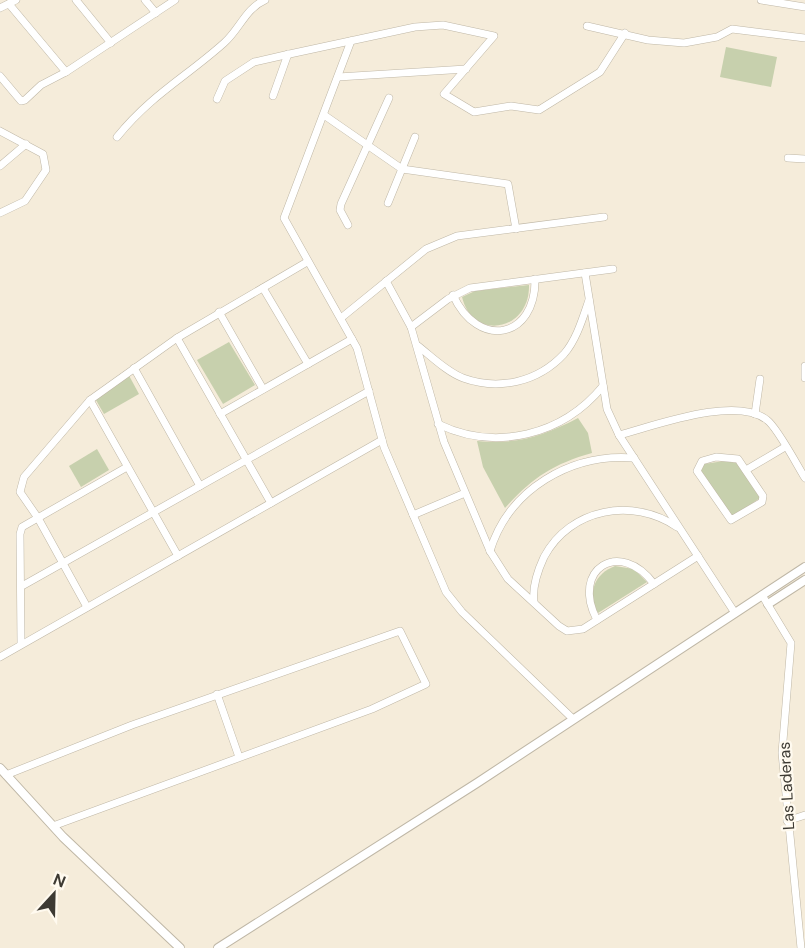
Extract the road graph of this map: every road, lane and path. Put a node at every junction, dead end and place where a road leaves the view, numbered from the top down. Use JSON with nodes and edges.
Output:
{"nodes":[{"id":1,"x":76,"y":0,"type":"edge"},
{"id":2,"x":145,"y":0,"type":"edge"},
{"id":3,"x":175,"y":0,"type":"edge"},
{"id":4,"x":265,"y":0,"type":"edge"},
{"id":5,"x":761,"y":0,"type":"edge"},
{"id":6,"x":12,"y":2,"type":"edge"},
{"id":7,"x":779,"y":2,"type":"edge"},
{"id":8,"x":805,"y":7,"type":"edge"},
{"id":9,"x":0,"y":8,"type":"edge"},
{"id":10,"x":156,"y":13,"type":"junction"},
{"id":11,"x":587,"y":26,"type":"dead end"},
{"id":12,"x":625,"y":33,"type":"junction"},
{"id":13,"x":805,"y":38,"type":"edge"},
{"id":14,"x":351,"y":41,"type":"junction"},
{"id":15,"x":111,"y":43,"type":"junction"},
{"id":16,"x":288,"y":54,"type":"junction"},
{"id":17,"x":466,"y":69,"type":"junction"},
{"id":18,"x":66,"y":72,"type":"junction"},
{"id":19,"x":0,"y":76,"type":"edge"},
{"id":20,"x":338,"y":77,"type":"junction"},
{"id":21,"x":273,"y":96,"type":"dead end"},
{"id":22,"x":389,"y":98,"type":"dead end"},
{"id":23,"x":217,"y":99,"type":"dead end"},
{"id":24,"x":324,"y":116,"type":"junction"},
{"id":25,"x":0,"y":131,"type":"edge"},
{"id":26,"x":117,"y":137,"type":"dead end"},
{"id":27,"x":415,"y":137,"type":"dead end"},
{"id":28,"x":26,"y":144,"type":"junction"},
{"id":29,"x":367,"y":145,"type":"junction"},
{"id":30,"x":788,"y":158,"type":"dead end"},
{"id":31,"x":805,"y":159,"type":"edge"},
{"id":32,"x":0,"y":166,"type":"edge"},
{"id":33,"x":402,"y":168,"type":"junction"},
{"id":34,"x":388,"y":202,"type":"dead end"},
{"id":35,"x":0,"y":213,"type":"edge"},
{"id":36,"x":604,"y":217,"type":"dead end"},
{"id":37,"x":348,"y":225,"type":"dead end"},
{"id":38,"x":516,"y":229,"type":"junction"},
{"id":39,"x":307,"y":262,"type":"junction"},
{"id":40,"x":613,"y":269,"type":"dead end"},
{"id":41,"x":585,"y":273,"type":"junction"},
{"id":42,"x":535,"y":279,"type":"junction"},
{"id":43,"x":386,"y":281,"type":"junction"},
{"id":44,"x":263,"y":288,"type":"junction"},
{"id":45,"x":453,"y":295,"type":"junction"},
{"id":46,"x":589,"y":298,"type":"junction"},
{"id":47,"x":219,"y":312,"type":"junction"},
{"id":48,"x":341,"y":318,"type":"junction"},
{"id":49,"x":411,"y":327,"type":"junction"},
{"id":50,"x":177,"y":338,"type":"junction"},
{"id":51,"x":352,"y":339,"type":"junction"},
{"id":52,"x":418,"y":346,"type":"junction"},
{"id":53,"x":308,"y":364,"type":"junction"},
{"id":54,"x":805,"y":366,"type":"edge"},
{"id":55,"x":134,"y":368,"type":"junction"},
{"id":56,"x":805,"y":378,"type":"edge"},
{"id":57,"x":760,"y":379,"type":"dead end"},
{"id":58,"x":603,"y":386,"type":"junction"},
{"id":59,"x":263,"y":389,"type":"junction"},
{"id":60,"x":369,"y":391,"type":"junction"},
{"id":61,"x":90,"y":400,"type":"junction"},
{"id":62,"x":220,"y":414,"type":"junction"},
{"id":63,"x":755,"y":414,"type":"junction"},
{"id":64,"x":438,"y":424,"type":"junction"},
{"id":65,"x":619,"y":435,"type":"junction"},
{"id":66,"x":382,"y":440,"type":"junction"},
{"id":67,"x":785,"y":447,"type":"junction"},
{"id":68,"x":634,"y":458,"type":"junction"},
{"id":69,"x":246,"y":460,"type":"junction"},
{"id":70,"x":127,"y":466,"type":"junction"},
{"id":71,"x":746,"y":470,"type":"junction"},
{"id":72,"x":805,"y":478,"type":"edge"},
{"id":73,"x":200,"y":486,"type":"junction"},
{"id":74,"x":465,"y":493,"type":"junction"},
{"id":75,"x":271,"y":503,"type":"junction"},
{"id":76,"x":153,"y":512,"type":"junction"},
{"id":77,"x":413,"y":515,"type":"junction"},
{"id":78,"x":38,"y":518,"type":"junction"},
{"id":79,"x":679,"y":528,"type":"junction"},
{"id":80,"x":490,"y":551,"type":"junction"},
{"id":81,"x":178,"y":556,"type":"junction"},
{"id":82,"x":698,"y":556,"type":"junction"},
{"id":83,"x":63,"y":563,"type":"junction"},
{"id":84,"x":805,"y":567,"type":"edge"},
{"id":85,"x":805,"y":580,"type":"edge"},
{"id":86,"x":654,"y":584,"type":"junction"},
{"id":87,"x":22,"y":586,"type":"junction"},
{"id":88,"x":762,"y":595,"type":"junction"},
{"id":89,"x":534,"y":602,"type":"junction"},
{"id":90,"x":768,"y":604,"type":"junction"},
{"id":91,"x":87,"y":607,"type":"junction"},
{"id":92,"x":735,"y":613,"type":"junction"},
{"id":93,"x":597,"y":620,"type":"junction"},
{"id":94,"x":21,"y":644,"type":"junction"},
{"id":95,"x":0,"y":657,"type":"edge"},
{"id":96,"x":217,"y":694,"type":"junction"},
{"id":97,"x":572,"y":718,"type":"junction"},
{"id":98,"x":239,"y":757,"type":"junction"},
{"id":99,"x":3,"y":771,"type":"edge"},
{"id":100,"x":805,"y":815,"type":"edge"},
{"id":101,"x":787,"y":820,"type":"junction"},
{"id":102,"x":53,"y":826,"type":"junction"},
{"id":103,"x":180,"y":948,"type":"edge"},
{"id":104,"x":218,"y":948,"type":"edge"},
{"id":105,"x":801,"y":948,"type":"edge"}],
"edges":[{"from":1,"to":15,"type":"street"},
{"from":2,"to":10,"type":"street"},
{"from":3,"to":10,"type":"street"},
{"from":4,"to":26,"type":"street"},
{"from":5,"to":7,"type":"street"},
{"from":6,"to":9,"type":"street"},
{"from":6,"to":18,"type":"street"},
{"from":7,"to":8,"type":"street"},
{"from":10,"to":15,"type":"street"},
{"from":11,"to":12,"type":"street"},
{"from":12,"to":13,"type":"street"},
{"from":12,"to":17,"type":"street"},
{"from":14,"to":16,"type":"street"},
{"from":14,"to":17,"type":"street"},
{"from":14,"to":20,"type":"street"},
{"from":15,"to":18,"type":"street"},
{"from":16,"to":21,"type":"street"},
{"from":16,"to":23,"type":"street"},
{"from":17,"to":20,"type":"street"},
{"from":18,"to":19,"type":"street"},
{"from":20,"to":24,"type":"street"},
{"from":22,"to":29,"type":"street"},
{"from":24,"to":29,"type":"street"},
{"from":24,"to":39,"type":"street"},
{"from":25,"to":28,"type":"street"},
{"from":27,"to":33,"type":"street"},
{"from":28,"to":32,"type":"street"},
{"from":28,"to":35,"type":"street"},
{"from":29,"to":33,"type":"street"},
{"from":29,"to":37,"type":"street"},
{"from":30,"to":31,"type":"street"},
{"from":33,"to":34,"type":"street"},
{"from":33,"to":38,"type":"street"},
{"from":36,"to":38,"type":"street"},
{"from":38,"to":43,"type":"street"},
{"from":39,"to":44,"type":"street"},
{"from":39,"to":48,"type":"street"},
{"from":40,"to":41,"type":"street"},
{"from":41,"to":42,"type":"street"},
{"from":41,"to":46,"type":"street"},
{"from":42,"to":45,"type":"street"},
{"from":42,"to":45,"type":"street"},
{"from":43,"to":48,"type":"street"},
{"from":43,"to":49,"type":"street"},
{"from":44,"to":47,"type":"street"},
{"from":44,"to":53,"type":"street"},
{"from":45,"to":49,"type":"street"},
{"from":46,"to":52,"type":"street"},
{"from":46,"to":58,"type":"street"},
{"from":47,"to":50,"type":"street"},
{"from":47,"to":59,"type":"street"},
{"from":48,"to":51,"type":"street"},
{"from":49,"to":52,"type":"street"},
{"from":50,"to":55,"type":"street"},
{"from":50,"to":62,"type":"street"},
{"from":51,"to":53,"type":"street"},
{"from":51,"to":60,"type":"street"},
{"from":52,"to":64,"type":"street"},
{"from":53,"to":59,"type":"street"},
{"from":54,"to":56,"type":"street"},
{"from":55,"to":61,"type":"street"},
{"from":55,"to":73,"type":"street"},
{"from":57,"to":63,"type":"street"},
{"from":58,"to":64,"type":"street"},
{"from":58,"to":65,"type":"street"},
{"from":59,"to":62,"type":"street"},
{"from":60,"to":66,"type":"street"},
{"from":60,"to":69,"type":"street"},
{"from":61,"to":70,"type":"street"},
{"from":61,"to":78,"type":"street"},
{"from":62,"to":69,"type":"street"},
{"from":63,"to":65,"type":"street"},
{"from":63,"to":67,"type":"street"},
{"from":64,"to":74,"type":"street"},
{"from":65,"to":68,"type":"street"},
{"from":66,"to":75,"type":"street"},
{"from":66,"to":77,"type":"street"},
{"from":67,"to":71,"type":"street"},
{"from":67,"to":72,"type":"street"},
{"from":68,"to":79,"type":"street"},
{"from":68,"to":80,"type":"street"},
{"from":69,"to":73,"type":"street"},
{"from":69,"to":75,"type":"street"},
{"from":70,"to":76,"type":"street"},
{"from":70,"to":78,"type":"street"},
{"from":71,"to":71,"type":"street"},
{"from":73,"to":76,"type":"street"},
{"from":74,"to":77,"type":"street"},
{"from":74,"to":80,"type":"street"},
{"from":75,"to":81,"type":"street"},
{"from":76,"to":81,"type":"street"},
{"from":76,"to":83,"type":"street"},
{"from":77,"to":97,"type":"street"},
{"from":78,"to":83,"type":"street"},
{"from":78,"to":87,"type":"street"},
{"from":79,"to":82,"type":"street"},
{"from":79,"to":89,"type":"street"},
{"from":80,"to":89,"type":"street"},
{"from":81,"to":91,"type":"street"},
{"from":82,"to":86,"type":"street"},
{"from":82,"to":92,"type":"street"},
{"from":83,"to":87,"type":"street"},
{"from":83,"to":91,"type":"street"},
{"from":84,"to":88,"type":"street"},
{"from":85,"to":90,"type":"street"},
{"from":86,"to":93,"type":"street"},
{"from":86,"to":93,"type":"street"},
{"from":87,"to":94,"type":"street"},
{"from":88,"to":90,"type":"street","name":"Las Laderas"},
{"from":88,"to":92,"type":"street"},
{"from":89,"to":93,"type":"street"},
{"from":90,"to":101,"type":"street","name":"Las Laderas"},
{"from":91,"to":94,"type":"street"},
{"from":92,"to":97,"type":"street"},
{"from":94,"to":95,"type":"street"},
{"from":96,"to":98,"type":"street"},
{"from":96,"to":98,"type":"street"},
{"from":96,"to":99,"type":"street"},
{"from":97,"to":104,"type":"street"},
{"from":98,"to":102,"type":"street"},
{"from":99,"to":102,"type":"street"},
{"from":100,"to":101,"type":"street"},
{"from":101,"to":105,"type":"street","name":"Las Laderas"},
{"from":102,"to":103,"type":"street"}]}
